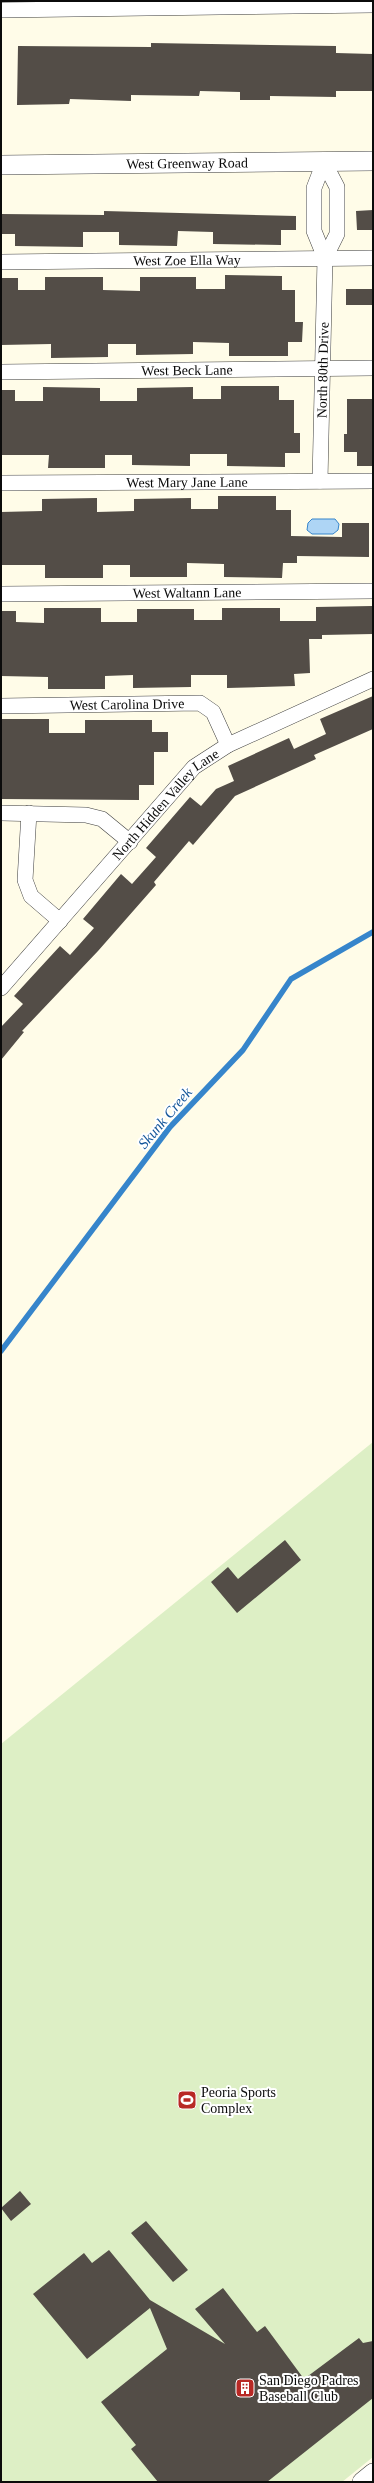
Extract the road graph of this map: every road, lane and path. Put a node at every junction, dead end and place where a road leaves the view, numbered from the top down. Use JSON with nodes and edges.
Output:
{"nodes":[{"id":1,"x":373,"y":5,"type":"edge"},
{"id":2,"x":1,"y":10,"type":"edge"},
{"id":3,"x":373,"y":161,"type":"edge"},
{"id":4,"x":324,"y":162,"type":"junction"},
{"id":5,"x":1,"y":165,"type":"edge"},
{"id":6,"x":325,"y":258,"type":"junction"},
{"id":7,"x":373,"y":258,"type":"edge"},
{"id":8,"x":1,"y":262,"type":"edge"},
{"id":9,"x":322,"y":368,"type":"junction"},
{"id":10,"x":373,"y":368,"type":"edge"},
{"id":11,"x":1,"y":372,"type":"edge"},
{"id":12,"x":320,"y":481,"type":"junction"},
{"id":13,"x":373,"y":481,"type":"edge"},
{"id":14,"x":1,"y":483,"type":"edge"},
{"id":15,"x":373,"y":591,"type":"edge"},
{"id":16,"x":1,"y":594,"type":"edge"},
{"id":17,"x":373,"y":679,"type":"edge"},
{"id":18,"x":1,"y":706,"type":"edge"},
{"id":19,"x":228,"y":745,"type":"junction"},
{"id":20,"x":1,"y":813,"type":"edge"},
{"id":21,"x":29,"y":813,"type":"junction"},
{"id":22,"x":130,"y":842,"type":"junction"},
{"id":23,"x":60,"y":921,"type":"junction"},
{"id":24,"x":1,"y":988,"type":"edge"},
{"id":25,"x":373,"y":2473,"type":"edge"},
{"id":26,"x":362,"y":2482,"type":"edge"}],
"edges":[{"from":1,"to":2,"type":"street"},
{"from":3,"to":4,"type":"street","name":"West Greenway Road"},
{"from":4,"to":5,"type":"street","name":"West Greenway Road"},
{"from":4,"to":6,"type":"street","name":"North 80th Drive"},
{"from":4,"to":6,"type":"street","name":"North 80th Drive"},
{"from":6,"to":7,"type":"street","name":"West Zoe Ella Way"},
{"from":6,"to":8,"type":"street","name":"West Zoe Ella Way"},
{"from":6,"to":9,"type":"street","name":"North 80th Drive"},
{"from":9,"to":10,"type":"street","name":"West Beck Lane"},
{"from":9,"to":11,"type":"street","name":"West Beck Lane"},
{"from":9,"to":12,"type":"street","name":"North 80th Drive"},
{"from":12,"to":13,"type":"street","name":"West Mary Jane Lane"},
{"from":12,"to":14,"type":"street","name":"West Mary Jane Lane"},
{"from":15,"to":16,"type":"street","name":"West Waltann Lane"},
{"from":17,"to":19,"type":"street","name":"North Hidden Valley Lane"},
{"from":18,"to":19,"type":"street","name":"West Carolina Drive"},
{"from":19,"to":22,"type":"street","name":"North Hidden Valley Lane"},
{"from":20,"to":21,"type":"street"},
{"from":21,"to":22,"type":"street"},
{"from":21,"to":23,"type":"street"},
{"from":22,"to":23,"type":"street","name":"North Hidden Valley Lane"},
{"from":23,"to":24,"type":"street","name":"North Hidden Valley Lane"},
{"from":25,"to":26,"type":"street"}]}
